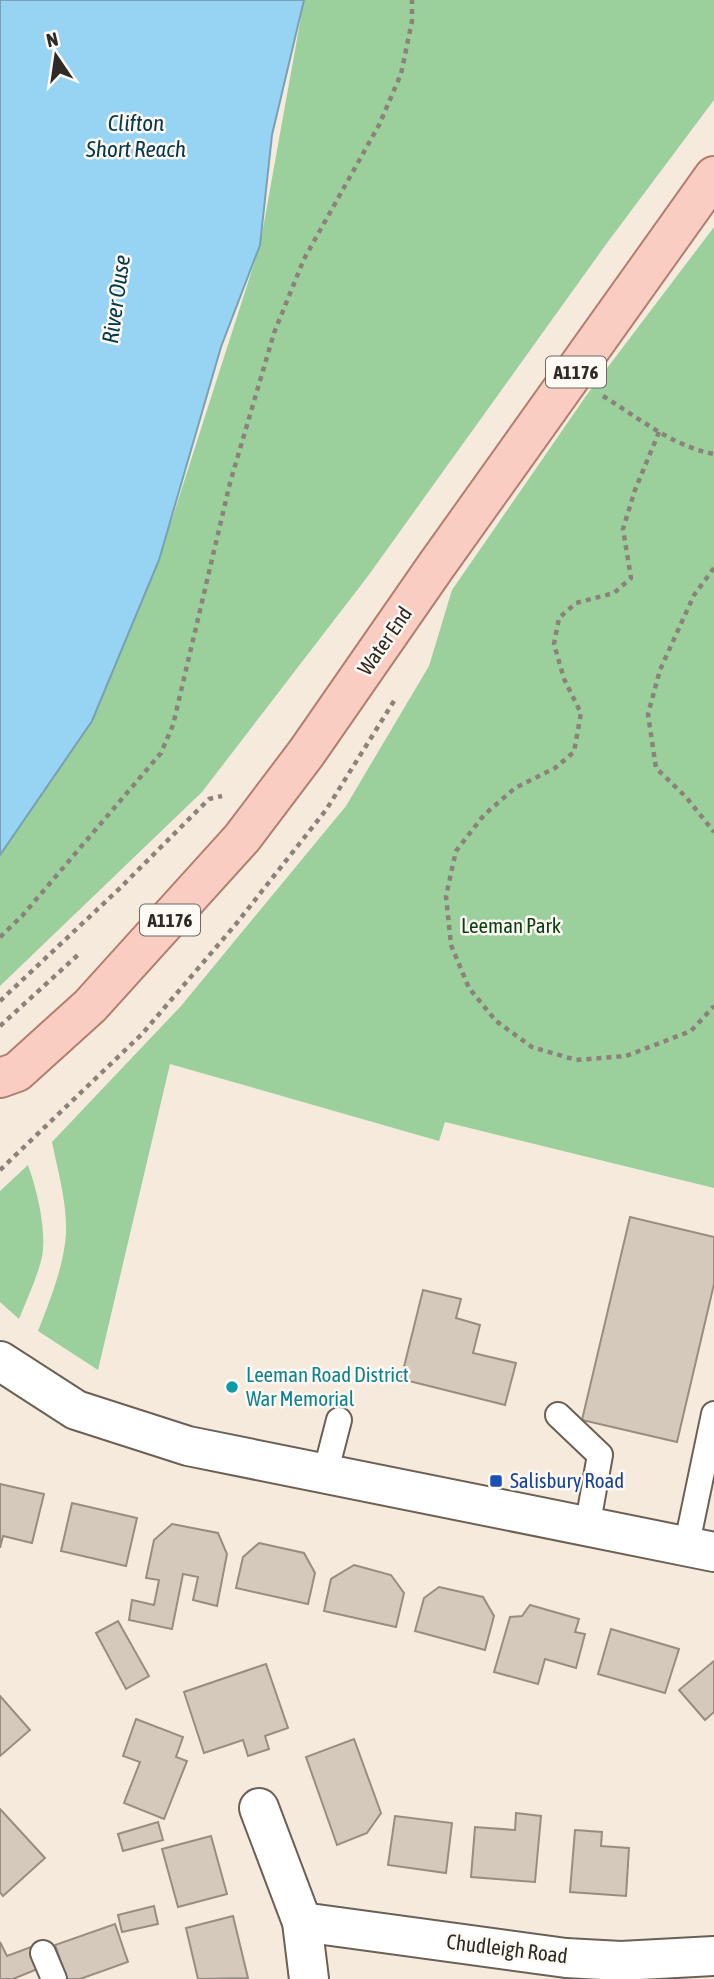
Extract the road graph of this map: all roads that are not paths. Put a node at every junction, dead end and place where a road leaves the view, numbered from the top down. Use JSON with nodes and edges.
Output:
{"nodes":[{"id":1,"x":714,"y":176,"type":"edge"},
{"id":2,"x":8,"y":1075,"type":"edge"},
{"id":3,"x":0,"y":1108,"type":"edge"},
{"id":4,"x":0,"y":1361,"type":"edge"},
{"id":5,"x":714,"y":1414,"type":"edge"},
{"id":6,"x":558,"y":1415,"type":"dead end"},
{"id":7,"x":340,"y":1420,"type":"dead end"},
{"id":8,"x":325,"y":1474,"type":"junction"},
{"id":9,"x":587,"y":1528,"type":"junction"},
{"id":10,"x":700,"y":1550,"type":"edge"},
{"id":11,"x":259,"y":1808,"type":"dead end"},
{"id":12,"x":302,"y":1922,"type":"junction"},
{"id":13,"x":43,"y":1952,"type":"dead end"},
{"id":14,"x":714,"y":1956,"type":"edge"},
{"id":15,"x":54,"y":1979,"type":"edge"},
{"id":16,"x":309,"y":1979,"type":"edge"}],
"edges":[{"from":1,"to":2,"type":"main road","name":"Water End","number":"A1176"},
{"from":2,"to":3,"type":"main road","name":"Water End","number":"A1176"},
{"from":4,"to":8,"type":"street"},
{"from":5,"to":10,"type":"lane"},
{"from":6,"to":9,"type":"lane"},
{"from":7,"to":8,"type":"lane"},
{"from":8,"to":9,"type":"street"},
{"from":9,"to":10,"type":"street"},
{"from":11,"to":12,"type":"street"},
{"from":12,"to":14,"type":"street","name":"Chudleigh Road"},
{"from":12,"to":16,"type":"street"},
{"from":13,"to":15,"type":"lane"}]}
